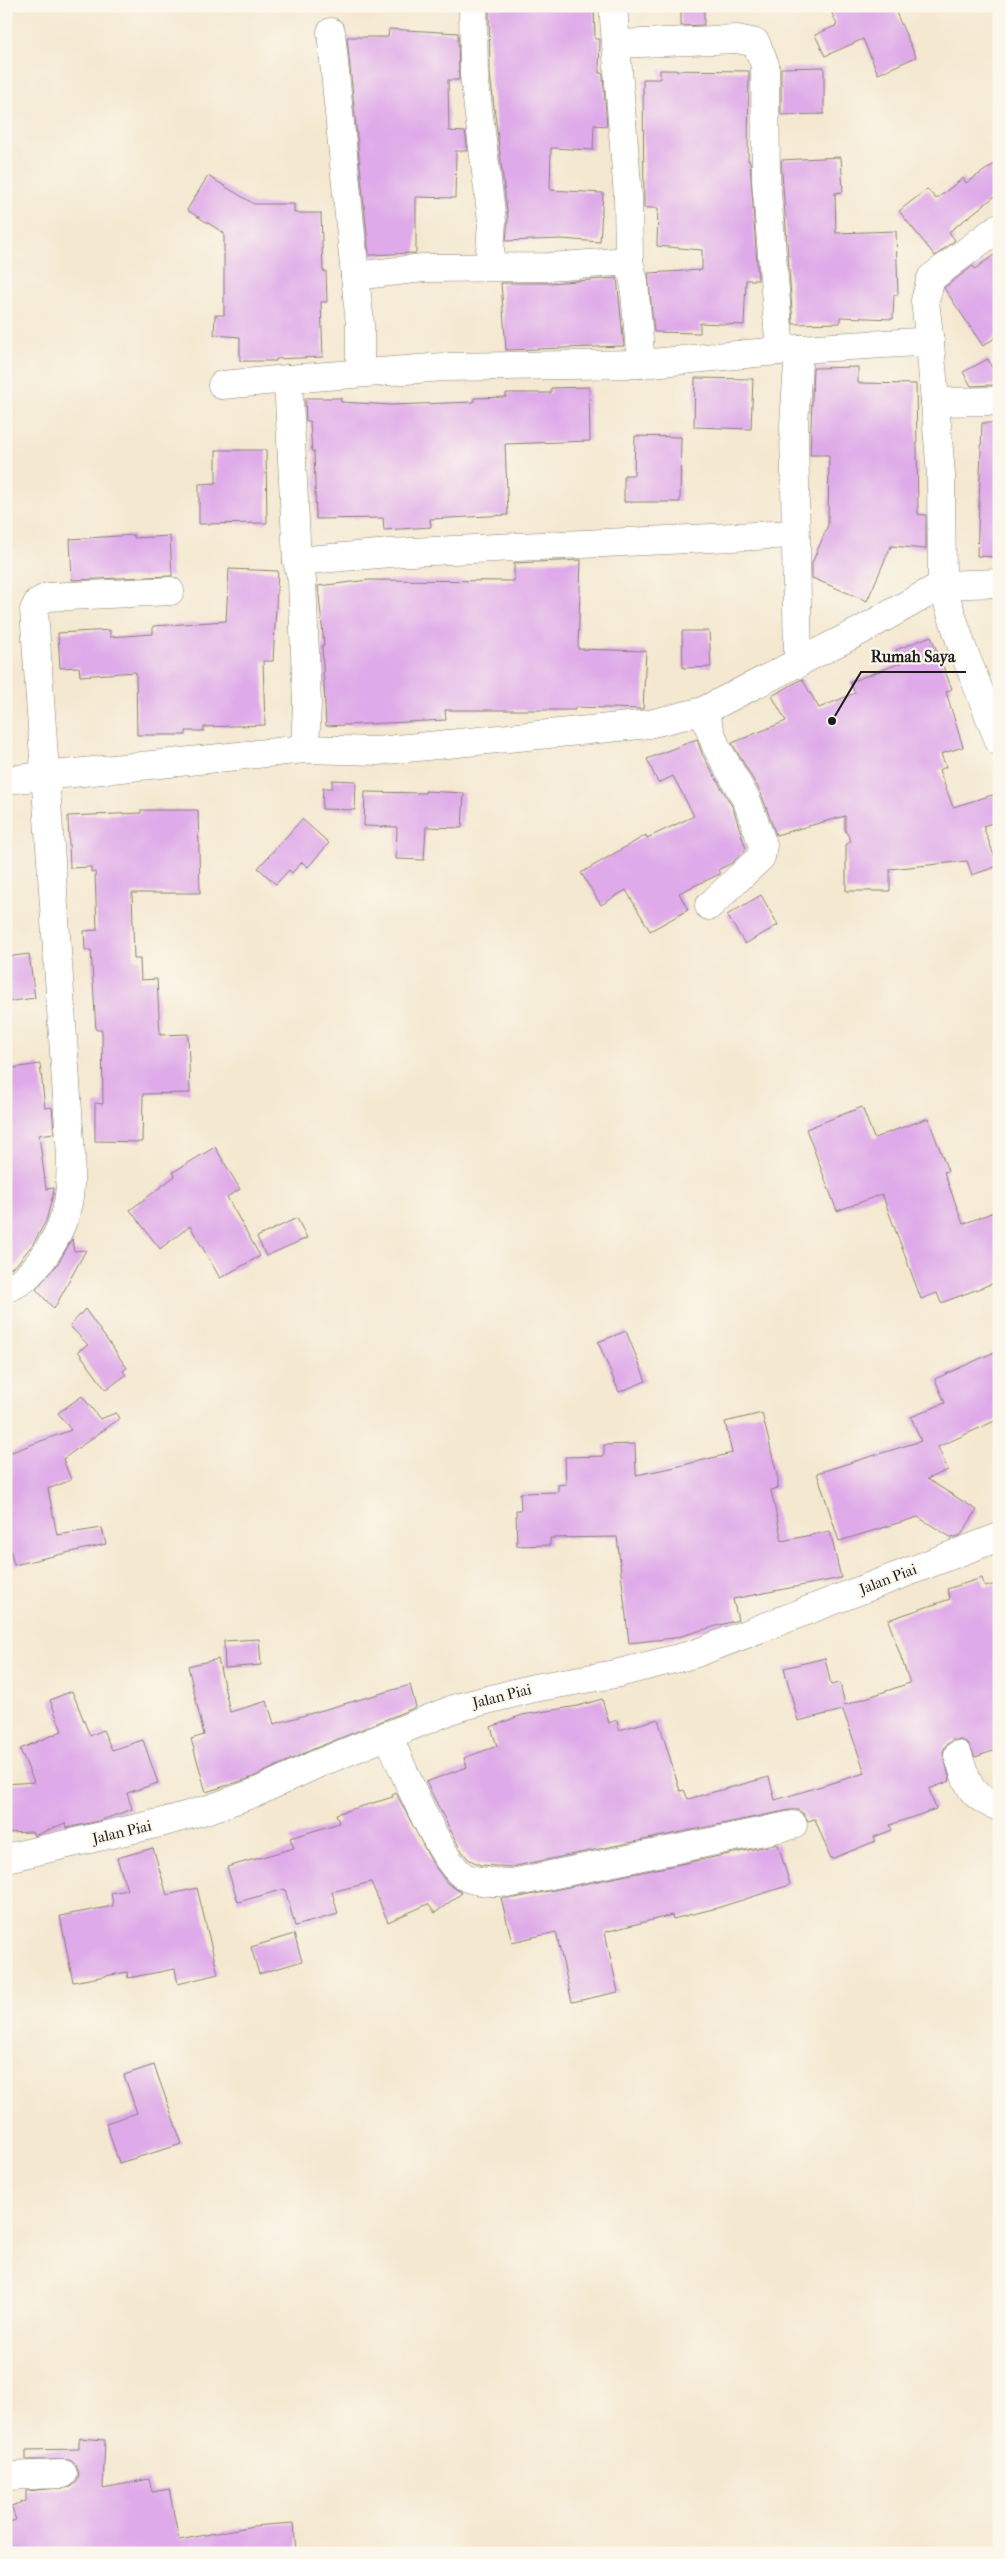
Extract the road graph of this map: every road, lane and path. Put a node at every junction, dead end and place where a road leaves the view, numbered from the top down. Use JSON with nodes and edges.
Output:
{"nodes":[{"id":1,"x":472,"y":6,"type":"edge"},
{"id":2,"x":613,"y":6,"type":"edge"},
{"id":3,"x":331,"y":32,"type":"dead end"},
{"id":4,"x":617,"y":44,"type":"junction"},
{"id":5,"x":999,"y":228,"type":"edge"},
{"id":6,"x":629,"y":261,"type":"junction"},
{"id":7,"x":489,"y":266,"type":"junction"},
{"id":8,"x":355,"y":276,"type":"junction"},
{"id":9,"x":930,"y":343,"type":"junction"},
{"id":10,"x":789,"y":350,"type":"junction"},
{"id":11,"x":641,"y":364,"type":"junction"},
{"id":12,"x":360,"y":372,"type":"junction"},
{"id":13,"x":288,"y":379,"type":"junction"},
{"id":14,"x":222,"y":385,"type":"dead end"},
{"id":15,"x":999,"y":401,"type":"edge"},
{"id":16,"x":935,"y":402,"type":"junction"},
{"id":17,"x":796,"y":534,"type":"junction"},
{"id":18,"x":297,"y":561,"type":"junction"},
{"id":19,"x":999,"y":583,"type":"edge"},
{"id":20,"x":942,"y":585,"type":"junction"},
{"id":21,"x":170,"y":591,"type":"dead end"},
{"id":22,"x":798,"y":664,"type":"junction"},
{"id":23,"x":704,"y":711,"type":"junction"},
{"id":24,"x":999,"y":741,"type":"edge"},
{"id":25,"x":305,"y":749,"type":"junction"},
{"id":26,"x":46,"y":776,"type":"junction"},
{"id":27,"x":6,"y":780,"type":"edge"},
{"id":28,"x":709,"y":906,"type":"dead end"},
{"id":29,"x":6,"y":1288,"type":"edge"},
{"id":30,"x":999,"y":1537,"type":"edge"},
{"id":31,"x":388,"y":1735,"type":"junction"},
{"id":32,"x":958,"y":1755,"type":"dead end"},
{"id":33,"x":999,"y":1807,"type":"edge"},
{"id":34,"x":793,"y":1825,"type":"dead end"},
{"id":35,"x":6,"y":1858,"type":"edge"},
{"id":36,"x":63,"y":2474,"type":"dead end"},
{"id":37,"x":6,"y":2476,"type":"edge"}],
"edges":[{"from":1,"to":7,"type":"street"},
{"from":2,"to":4,"type":"street"},
{"from":3,"to":8,"type":"street"},
{"from":4,"to":6,"type":"street"},
{"from":4,"to":10,"type":"street"},
{"from":5,"to":9,"type":"street"},
{"from":6,"to":7,"type":"street"},
{"from":6,"to":11,"type":"street"},
{"from":7,"to":8,"type":"street"},
{"from":8,"to":12,"type":"street"},
{"from":9,"to":10,"type":"street"},
{"from":9,"to":16,"type":"street"},
{"from":10,"to":11,"type":"street"},
{"from":10,"to":17,"type":"street"},
{"from":11,"to":12,"type":"street"},
{"from":12,"to":13,"type":"street"},
{"from":13,"to":14,"type":"street"},
{"from":13,"to":18,"type":"street"},
{"from":15,"to":16,"type":"street"},
{"from":16,"to":20,"type":"street"},
{"from":17,"to":18,"type":"street"},
{"from":17,"to":22,"type":"street"},
{"from":18,"to":25,"type":"street"},
{"from":19,"to":20,"type":"street"},
{"from":20,"to":22,"type":"street"},
{"from":20,"to":24,"type":"street"},
{"from":21,"to":26,"type":"street"},
{"from":22,"to":23,"type":"street"},
{"from":23,"to":25,"type":"street"},
{"from":23,"to":28,"type":"street"},
{"from":25,"to":26,"type":"street"},
{"from":26,"to":27,"type":"street"},
{"from":26,"to":29,"type":"street"},
{"from":30,"to":31,"type":"street","name":"Jalan Piai"},
{"from":31,"to":34,"type":"street"},
{"from":31,"to":35,"type":"street","name":"Jalan Piai"},
{"from":32,"to":33,"type":"street"},
{"from":36,"to":37,"type":"street"}]}
